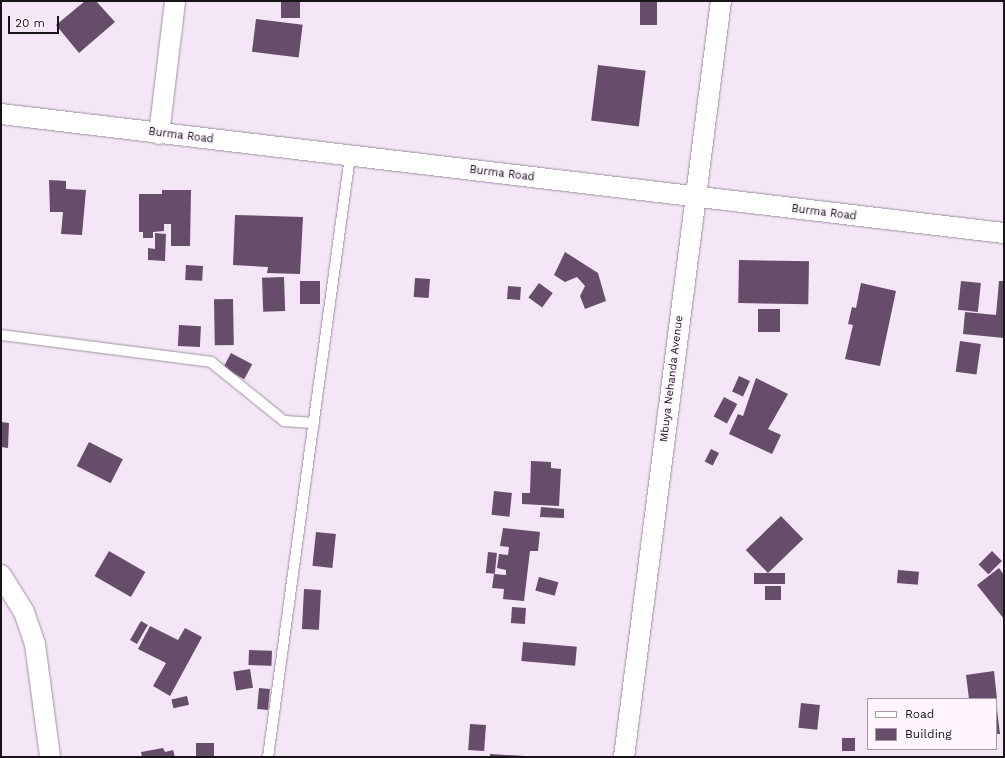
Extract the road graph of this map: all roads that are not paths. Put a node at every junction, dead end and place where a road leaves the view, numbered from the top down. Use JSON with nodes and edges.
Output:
{"nodes":[{"id":1,"x":175,"y":1,"type":"edge"},
{"id":2,"x":721,"y":1,"type":"edge"},
{"id":3,"x":1,"y":114,"type":"edge"},
{"id":4,"x":159,"y":134,"type":"junction"},
{"id":5,"x":350,"y":156,"type":"junction"},
{"id":6,"x":695,"y":198,"type":"junction"},
{"id":7,"x":1004,"y":233,"type":"edge"},
{"id":8,"x":1,"y":335,"type":"edge"},
{"id":9,"x":314,"y":423,"type":"junction"},
{"id":10,"x":1,"y":575,"type":"edge"},
{"id":11,"x":50,"y":757,"type":"edge"},
{"id":12,"x":268,"y":757,"type":"edge"},
{"id":13,"x":624,"y":757,"type":"edge"}],
"edges":[{"from":1,"to":4,"type":"street"},
{"from":2,"to":6,"type":"street","name":"Mbuya Nehanda Avenue"},
{"from":3,"to":4,"type":"street","name":"Burma Road"},
{"from":4,"to":5,"type":"street","name":"Burma Road"},
{"from":5,"to":6,"type":"street","name":"Burma Road"},
{"from":5,"to":9,"type":"lane"},
{"from":6,"to":7,"type":"street","name":"Burma Road"},
{"from":6,"to":13,"type":"street","name":"Mbuya Nehanda Avenue"},
{"from":8,"to":9,"type":"lane"},
{"from":9,"to":12,"type":"lane"},
{"from":10,"to":11,"type":"street"}]}
